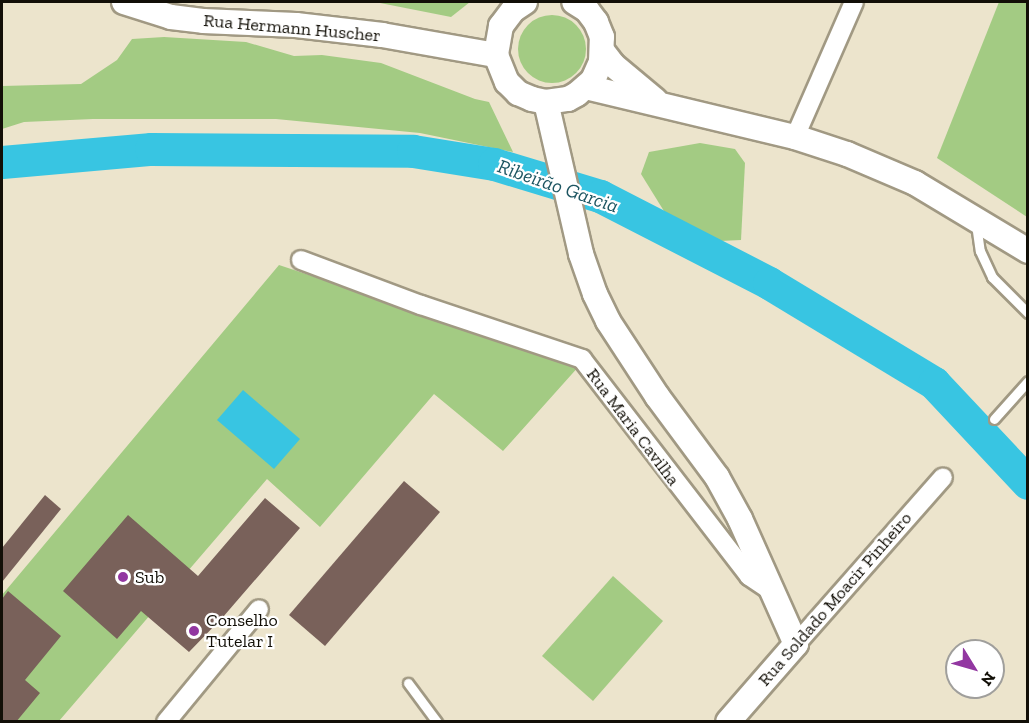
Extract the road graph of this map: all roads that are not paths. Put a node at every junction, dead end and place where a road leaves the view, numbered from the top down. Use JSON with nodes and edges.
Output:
{"nodes":[{"id":1,"x":124,"y":2,"type":"edge"},
{"id":2,"x":523,"y":2,"type":"edge"},
{"id":3,"x":574,"y":2,"type":"edge"},
{"id":4,"x":854,"y":2,"type":"edge"},
{"id":5,"x":603,"y":52,"type":"junction"},
{"id":6,"x":496,"y":55,"type":"junction"},
{"id":7,"x":586,"y":87,"type":"junction"},
{"id":8,"x":546,"y":102,"type":"junction"},
{"id":9,"x":662,"y":105,"type":"junction"},
{"id":10,"x":795,"y":136,"type":"junction"},
{"id":11,"x":976,"y":219,"type":"junction"},
{"id":12,"x":1028,"y":251,"type":"edge"},
{"id":13,"x":301,"y":260,"type":"dead end"},
{"id":14,"x":1028,"y":313,"type":"edge"},
{"id":15,"x":1028,"y":381,"type":"edge"},
{"id":16,"x":994,"y":419,"type":"dead end"},
{"id":17,"x":943,"y":477,"type":"dead end"},
{"id":18,"x":771,"y":591,"type":"junction"},
{"id":19,"x":259,"y":609,"type":"dead end"},
{"id":20,"x":796,"y":644,"type":"junction"},
{"id":21,"x":408,"y":683,"type":"dead end"},
{"id":22,"x":166,"y":722,"type":"edge"},
{"id":23,"x":437,"y":722,"type":"edge"},
{"id":24,"x":728,"y":722,"type":"edge"}],
"edges":[{"from":1,"to":6,"type":"main road","name":"Rua Hermann Huscher"},
{"from":2,"to":6,"type":"main road"},
{"from":3,"to":5,"type":"main road"},
{"from":4,"to":10,"type":"street"},
{"from":5,"to":7,"type":"main road"},
{"from":5,"to":9,"type":"main road"},
{"from":6,"to":8,"type":"main road"},
{"from":7,"to":8,"type":"main road"},
{"from":7,"to":9,"type":"main road"},
{"from":8,"to":18,"type":"main road"},
{"from":9,"to":10,"type":"main road"},
{"from":10,"to":11,"type":"main road"},
{"from":11,"to":12,"type":"main road"},
{"from":11,"to":14,"type":"lane"},
{"from":13,"to":18,"type":"street","name":"Rua Maria Cavilha"},
{"from":15,"to":16,"type":"lane"},
{"from":17,"to":20,"type":"street","name":"Rua Soldado Moacir Pinheiro"},
{"from":18,"to":20,"type":"main road","name":"Rua Maria Cavilha"},
{"from":19,"to":22,"type":"street"},
{"from":20,"to":24,"type":"main road","name":"Rua Soldado Moacir Pinheiro"},
{"from":21,"to":23,"type":"lane"}]}
